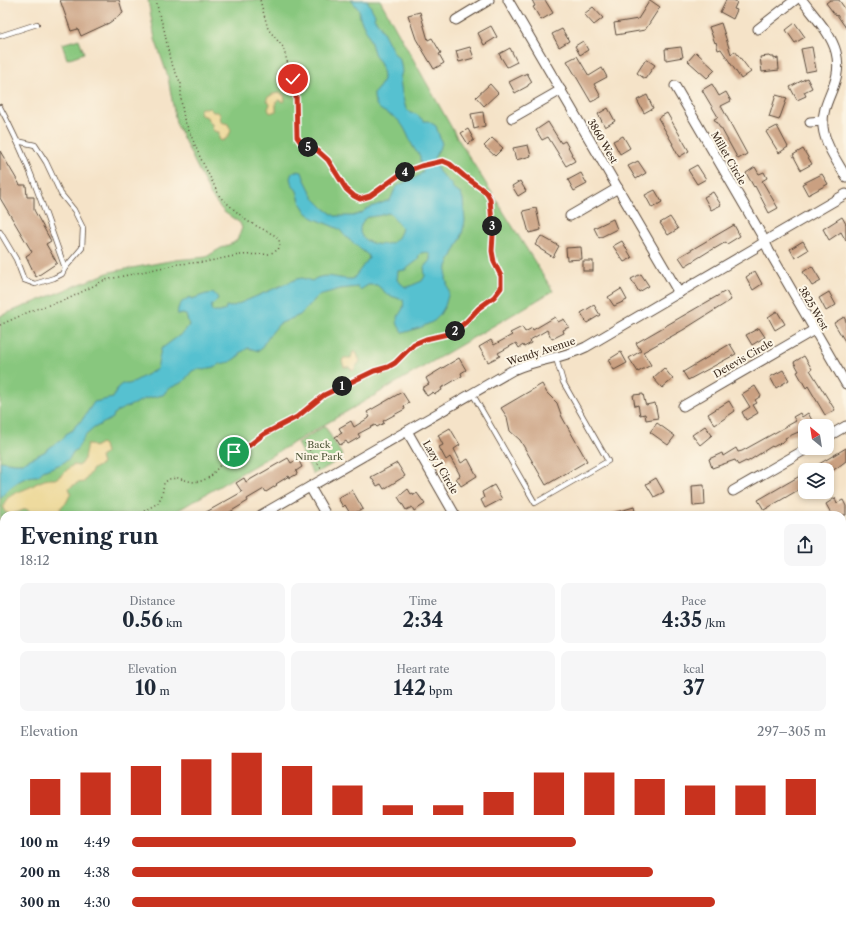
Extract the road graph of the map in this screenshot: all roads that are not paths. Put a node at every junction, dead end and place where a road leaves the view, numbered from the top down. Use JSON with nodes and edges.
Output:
{"nodes":[{"id":1,"x":489,"y":0,"type":"edge"},
{"id":2,"x":508,"y":0,"type":"edge"},
{"id":3,"x":795,"y":0,"type":"edge"},
{"id":4,"x":802,"y":0,"type":"edge"},
{"id":5,"x":456,"y":20,"type":"dead end"},
{"id":6,"x":37,"y":24,"type":"dead end"},
{"id":7,"x":758,"y":29,"type":"dead end"},
{"id":8,"x":0,"y":36,"type":"edge"},
{"id":9,"x":675,"y":86,"type":"dead end"},
{"id":10,"x":561,"y":90,"type":"junction"},
{"id":11,"x":0,"y":107,"type":"edge"},
{"id":12,"x":512,"y":118,"type":"dead end"},
{"id":13,"x":810,"y":122,"type":"dead end"},
{"id":14,"x":823,"y":122,"type":"junction"},
{"id":15,"x":18,"y":141,"type":"junction"},
{"id":16,"x":846,"y":177,"type":"edge"},
{"id":17,"x":618,"y":188,"type":"junction"},
{"id":18,"x":846,"y":194,"type":"edge"},
{"id":19,"x":570,"y":216,"type":"dead end"},
{"id":20,"x":0,"y":232,"type":"edge"},
{"id":21,"x":765,"y":242,"type":"junction"},
{"id":22,"x":65,"y":268,"type":"junction"},
{"id":23,"x":679,"y":293,"type":"junction"},
{"id":24,"x":814,"y":330,"type":"junction"},
{"id":25,"x":556,"y":358,"type":"junction"},
{"id":26,"x":846,"y":384,"type":"edge"},
{"id":27,"x":472,"y":393,"type":"junction"},
{"id":28,"x":683,"y":406,"type":"dead end"},
{"id":29,"x":846,"y":426,"type":"edge"},
{"id":30,"x":407,"y":431,"type":"junction"},
{"id":31,"x":834,"y":433,"type":"edge"},
{"id":32,"x":798,"y":454,"type":"edge"},
{"id":33,"x":310,"y":487,"type":"junction"},
{"id":34,"x":733,"y":491,"type":"dead end"},
{"id":35,"x":269,"y":511,"type":"edge"},
{"id":36,"x":324,"y":511,"type":"edge"},
{"id":37,"x":453,"y":511,"type":"edge"}],
"edges":[{"from":1,"to":5,"type":"street"},
{"from":2,"to":10,"type":"street","name":"3860 West"},
{"from":3,"to":7,"type":"street"},
{"from":4,"to":14,"type":"street"},
{"from":6,"to":8,"type":"lane"},
{"from":9,"to":21,"type":"street","name":"Millet Circle"},
{"from":10,"to":12,"type":"street"},
{"from":10,"to":17,"type":"street","name":"3860 West"},
{"from":11,"to":15,"type":"lane"},
{"from":13,"to":14,"type":"street"},
{"from":14,"to":16,"type":"street"},
{"from":15,"to":22,"type":"lane"},
{"from":15,"to":22,"type":"lane"},
{"from":17,"to":19,"type":"street"},
{"from":17,"to":23,"type":"street","name":"3860 West"},
{"from":18,"to":21,"type":"street","name":"Wendy Avenue"},
{"from":20,"to":22,"type":"lane"},
{"from":21,"to":23,"type":"street","name":"Wendy Avenue"},
{"from":21,"to":24,"type":"street","name":"3825 West"},
{"from":23,"to":25,"type":"street","name":"Wendy Avenue"},
{"from":24,"to":26,"type":"street","name":"3825 West"},
{"from":24,"to":28,"type":"street","name":"Detevis Circle"},
{"from":25,"to":27,"type":"street","name":"Wendy Avenue"},
{"from":25,"to":27,"type":"lane"},
{"from":27,"to":30,"type":"street","name":"Wendy Avenue"},
{"from":29,"to":31,"type":"street"},
{"from":30,"to":33,"type":"street","name":"Wendy Avenue"},
{"from":30,"to":37,"type":"street","name":"Lazy J Circle"},
{"from":32,"to":34,"type":"street"},
{"from":33,"to":35,"type":"street","name":"Wendy Avenue"},
{"from":33,"to":36,"type":"street"}]}
